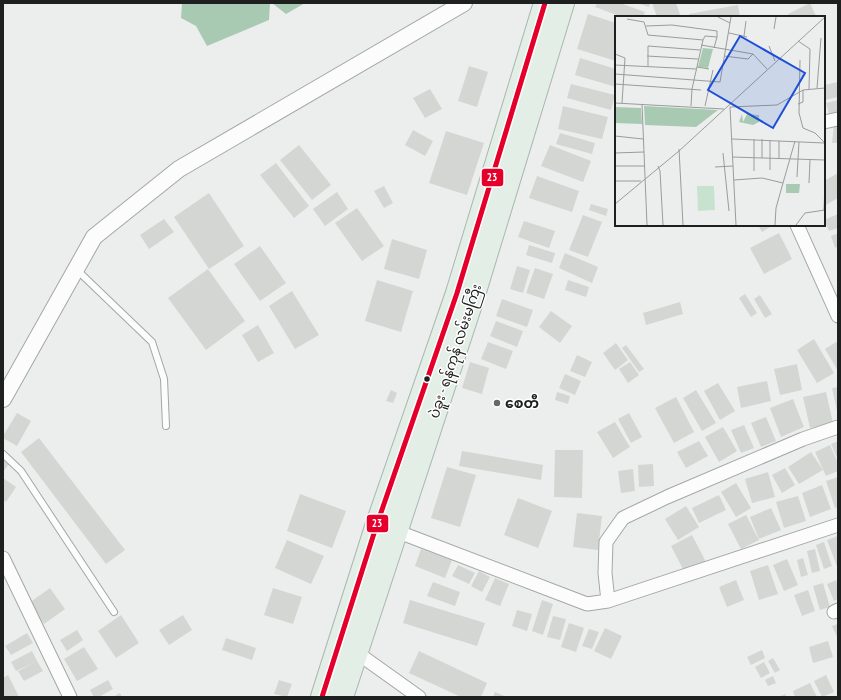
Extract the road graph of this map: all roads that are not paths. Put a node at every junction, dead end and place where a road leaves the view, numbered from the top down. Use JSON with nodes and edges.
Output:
{"nodes":[{"id":1,"x":464,"y":3,"type":"edge"},
{"id":2,"x":545,"y":3,"type":"edge"},
{"id":3,"x":563,"y":3,"type":"edge"},
{"id":4,"x":838,"y":119,"type":"edge"},
{"id":5,"x":825,"y":122,"type":"edge"},
{"id":6,"x":797,"y":226,"type":"edge"},
{"id":7,"x":75,"y":269,"type":"junction"},
{"id":8,"x":838,"y":316,"type":"edge"},
{"id":9,"x":3,"y":399,"type":"edge"},
{"id":10,"x":166,"y":426,"type":"dead end"},
{"id":11,"x":838,"y":427,"type":"edge"},
{"id":12,"x":3,"y":454,"type":"edge"},
{"id":13,"x":838,"y":524,"type":"edge"},
{"id":14,"x":396,"y":531,"type":"junction"},
{"id":15,"x":3,"y":558,"type":"edge"},
{"id":16,"x":608,"y":601,"type":"junction"},
{"id":17,"x":114,"y":612,"type":"dead end"},
{"id":18,"x":356,"y":652,"type":"junction"},
{"id":19,"x":70,"y":697,"type":"edge"},
{"id":20,"x":322,"y":697,"type":"edge"},
{"id":21,"x":342,"y":697,"type":"edge"},
{"id":22,"x":419,"y":697,"type":"edge"}],
"edges":[{"from":1,"to":7,"type":"street"},
{"from":2,"to":20,"type":"highway","name":"ပဲခူး - ရန်ကုန် လမ်းမကြီး"},
{"from":3,"to":14,"type":"highway","name":"ပဲခူး - ရန်ကုန် လမ်းမကြီး"},
{"from":4,"to":5,"type":"street"},
{"from":6,"to":8,"type":"street"},
{"from":7,"to":9,"type":"street"},
{"from":7,"to":10,"type":"lane"},
{"from":11,"to":16,"type":"street"},
{"from":12,"to":17,"type":"lane"},
{"from":13,"to":16,"type":"street"},
{"from":14,"to":16,"type":"street"},
{"from":14,"to":18,"type":"highway","name":"ပဲခူး - ရန်ကုန် လမ်းမကြီး"},
{"from":15,"to":19,"type":"street"},
{"from":18,"to":21,"type":"highway","name":"ပဲခူး - ရန်ကုန် လမ်းမကြီး"},
{"from":18,"to":22,"type":"street"}]}
